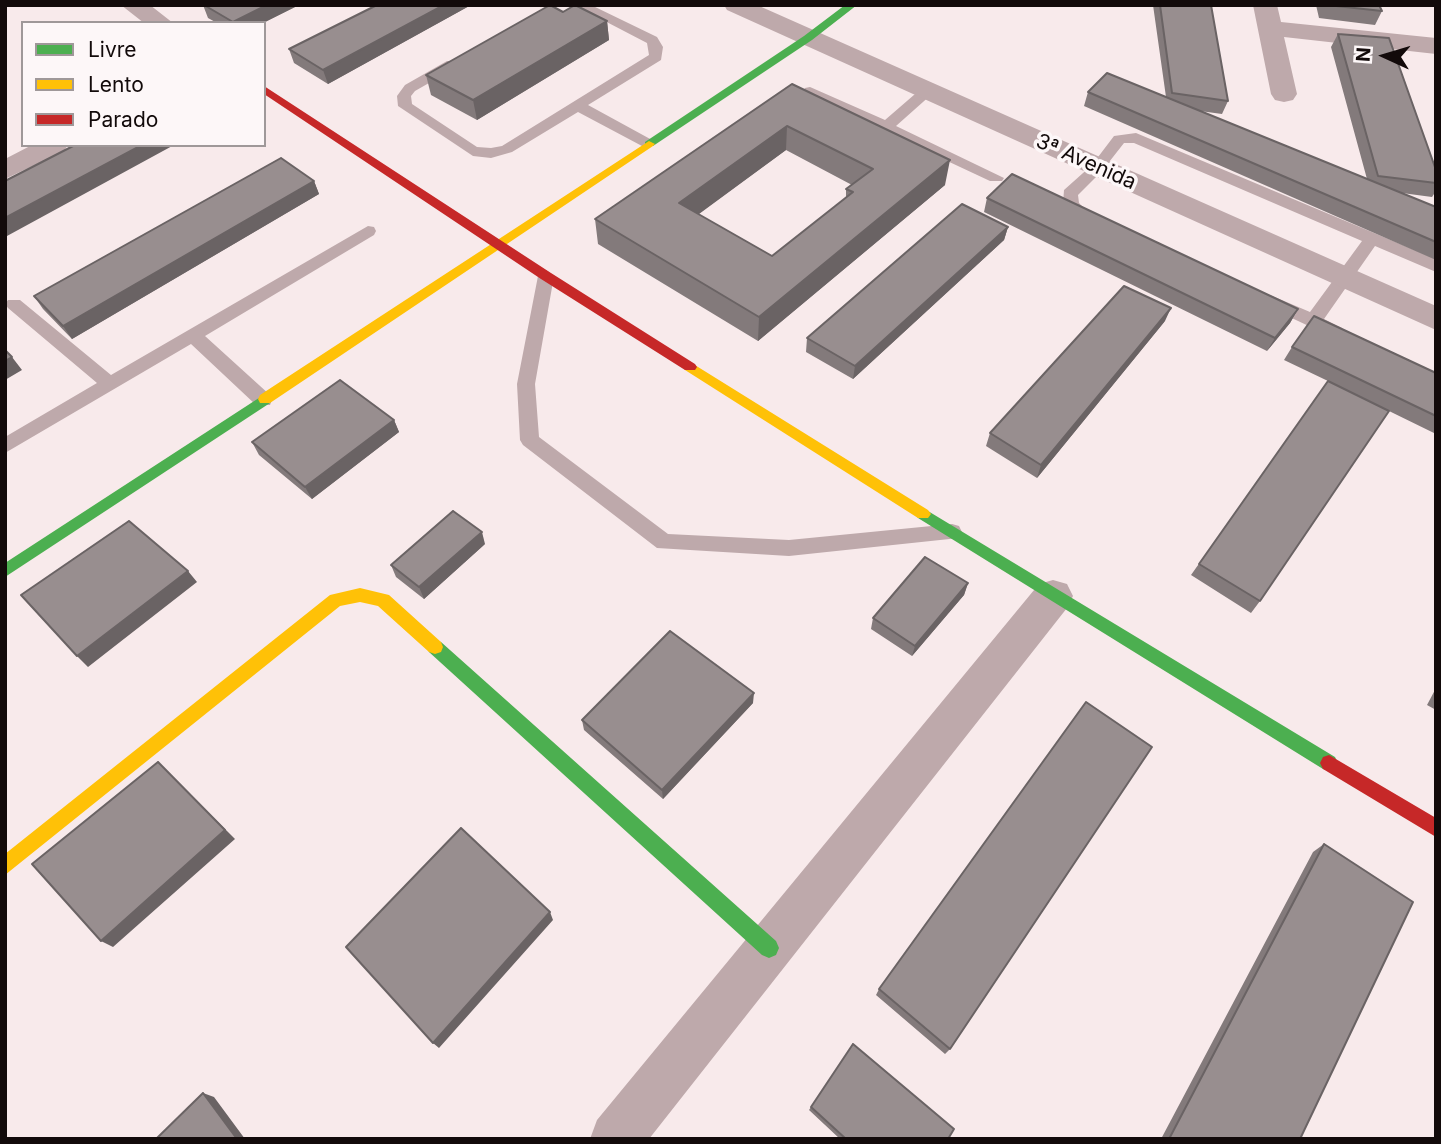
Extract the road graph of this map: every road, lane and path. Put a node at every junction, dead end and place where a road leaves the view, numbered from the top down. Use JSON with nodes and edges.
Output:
{"nodes":[{"id":1,"x":133,"y":5,"type":"edge"},
{"id":2,"x":580,"y":5,"type":"edge"},
{"id":3,"x":736,"y":5,"type":"edge"},
{"id":4,"x":852,"y":5,"type":"edge"},
{"id":5,"x":1268,"y":17,"type":"edge"},
{"id":6,"x":158,"y":21,"type":"edge"},
{"id":7,"x":808,"y":38,"type":"junction"},
{"id":8,"x":1436,"y":46,"type":"edge"},
{"id":9,"x":470,"y":54,"type":"edge"},
{"id":10,"x":266,"y":90,"type":"edge"},
{"id":11,"x":810,"y":91,"type":"edge"},
{"id":12,"x":927,"y":91,"type":"junction"},
{"id":13,"x":1284,"y":94,"type":"dead end"},
{"id":14,"x":578,"y":106,"type":"junction"},
{"id":15,"x":886,"y":127,"type":"junction"},
{"id":16,"x":647,"y":144,"type":"junction"},
{"id":17,"x":50,"y":147,"type":"edge"},
{"id":18,"x":1097,"y":168,"type":"junction"},
{"id":19,"x":5,"y":170,"type":"edge"},
{"id":20,"x":996,"y":178,"type":"dead end"},
{"id":21,"x":1105,"y":225,"type":"edge"},
{"id":22,"x":368,"y":231,"type":"dead end"},
{"id":23,"x":1371,"y":240,"type":"junction"},
{"id":24,"x":495,"y":244,"type":"junction"},
{"id":25,"x":1436,"y":267,"type":"edge"},
{"id":26,"x":546,"y":276,"type":"junction"},
{"id":27,"x":1343,"y":277,"type":"junction"},
{"id":28,"x":1252,"y":293,"type":"edge"},
{"id":29,"x":14,"y":304,"type":"dead end"},
{"id":30,"x":1436,"y":319,"type":"edge"},
{"id":31,"x":1313,"y":321,"type":"junction"},
{"id":32,"x":192,"y":335,"type":"junction"},
{"id":33,"x":1350,"y":339,"type":"edge"},
{"id":34,"x":110,"y":384,"type":"junction"},
{"id":35,"x":263,"y":400,"type":"junction"},
{"id":36,"x":5,"y":446,"type":"edge"},
{"id":37,"x":952,"y":532,"type":"junction"},
{"id":38,"x":5,"y":571,"type":"edge"},
{"id":39,"x":1053,"y":596,"type":"junction"},
{"id":40,"x":1436,"y":828,"type":"edge"},
{"id":41,"x":5,"y":866,"type":"edge"},
{"id":42,"x":769,"y":948,"type":"junction"},
{"id":43,"x":617,"y":1139,"type":"edge"}],
"edges":[{"from":1,"to":6,"type":"street"},
{"from":2,"to":14,"type":"lane"},
{"from":3,"to":7,"type":"street","name":"3ª Avenida"},
{"from":4,"to":7,"type":"street"},
{"from":5,"to":8,"type":"street"},
{"from":5,"to":13,"type":"street"},
{"from":7,"to":12,"type":"street","name":"3ª Avenida"},
{"from":7,"to":16,"type":"street"},
{"from":9,"to":14,"type":"lane"},
{"from":10,"to":24,"type":"street"},
{"from":11,"to":15,"type":"lane"},
{"from":12,"to":15,"type":"lane"},
{"from":12,"to":18,"type":"street","name":"3ª Avenida"},
{"from":14,"to":16,"type":"lane"},
{"from":15,"to":20,"type":"lane"},
{"from":16,"to":24,"type":"street"},
{"from":17,"to":19,"type":"street"},
{"from":18,"to":21,"type":"lane"},
{"from":18,"to":23,"type":"lane"},
{"from":18,"to":27,"type":"street","name":"3ª Avenida"},
{"from":22,"to":32,"type":"lane"},
{"from":23,"to":25,"type":"lane"},
{"from":23,"to":27,"type":"lane"},
{"from":24,"to":26,"type":"street"},
{"from":24,"to":35,"type":"street"},
{"from":26,"to":37,"type":"street"},
{"from":26,"to":37,"type":"lane"},
{"from":27,"to":30,"type":"street","name":"3ª Avenida"},
{"from":27,"to":31,"type":"lane"},
{"from":28,"to":31,"type":"lane"},
{"from":29,"to":34,"type":"lane"},
{"from":31,"to":33,"type":"lane"},
{"from":32,"to":34,"type":"lane"},
{"from":32,"to":35,"type":"lane"},
{"from":34,"to":36,"type":"lane"},
{"from":35,"to":38,"type":"street"},
{"from":37,"to":39,"type":"street"},
{"from":39,"to":40,"type":"street"},
{"from":39,"to":42,"type":"street"},
{"from":41,"to":42,"type":"street"},
{"from":42,"to":43,"type":"street"}]}
